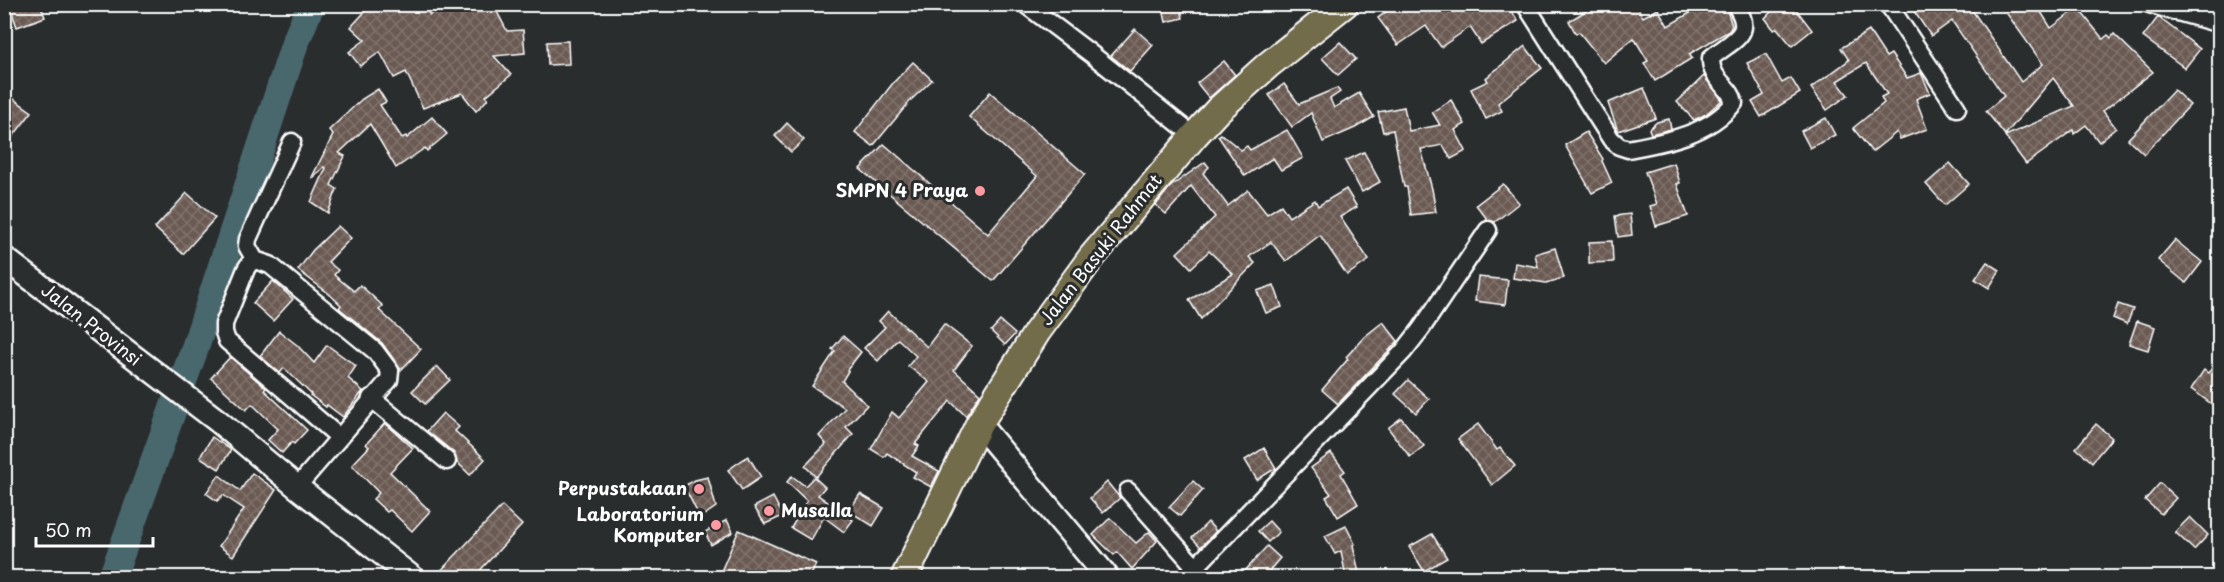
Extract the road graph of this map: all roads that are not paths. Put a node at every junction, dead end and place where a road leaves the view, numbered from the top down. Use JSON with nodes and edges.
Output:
{"nodes":[{"id":1,"x":1025,"y":4,"type":"edge"},
{"id":2,"x":1346,"y":4,"type":"edge"},
{"id":3,"x":1525,"y":4,"type":"edge"},
{"id":4,"x":1735,"y":4,"type":"edge"},
{"id":5,"x":1888,"y":4,"type":"edge"},
{"id":6,"x":2149,"y":4,"type":"edge"},
{"id":7,"x":2215,"y":16,"type":"edge"},
{"id":8,"x":1957,"y":108,"type":"dead end"},
{"id":9,"x":1194,"y":136,"type":"junction"},
{"id":10,"x":292,"y":142,"type":"dead end"},
{"id":11,"x":1488,"y":230,"type":"dead end"},
{"id":12,"x":4,"y":258,"type":"edge"},
{"id":13,"x":255,"y":260,"type":"junction"},
{"id":14,"x":371,"y":398,"type":"junction"},
{"id":15,"x":979,"y":424,"type":"junction"},
{"id":16,"x":339,"y":437,"type":"junction"},
{"id":17,"x":447,"y":461,"type":"dead end"},
{"id":18,"x":297,"y":487,"type":"junction"},
{"id":19,"x":1128,"y":490,"type":"dead end"},
{"id":20,"x":1195,"y":574,"type":"edge"},
{"id":21,"x":413,"y":578,"type":"edge"},
{"id":22,"x":904,"y":578,"type":"edge"},
{"id":23,"x":1108,"y":578,"type":"edge"}],
"edges":[{"from":1,"to":9,"type":"street"},
{"from":2,"to":9,"type":"main road","name":"Jalan Basuki Rahmat"},
{"from":3,"to":4,"type":"street"},
{"from":5,"to":8,"type":"street"},
{"from":6,"to":7,"type":"street"},
{"from":9,"to":15,"type":"main road","name":"Jalan Basuki Rahmat"},
{"from":10,"to":13,"type":"street"},
{"from":11,"to":20,"type":"street"},
{"from":12,"to":18,"type":"main road","name":"Jalan Provinsi"},
{"from":13,"to":14,"type":"street"},
{"from":13,"to":16,"type":"street"},
{"from":14,"to":16,"type":"street"},
{"from":14,"to":17,"type":"street"},
{"from":15,"to":22,"type":"main road","name":"Jalan Basuki Rahmat"},
{"from":15,"to":23,"type":"main road"},
{"from":16,"to":18,"type":"street"},
{"from":18,"to":21,"type":"main road","name":"Jalan Provinsi"},
{"from":19,"to":20,"type":"street"}]}
